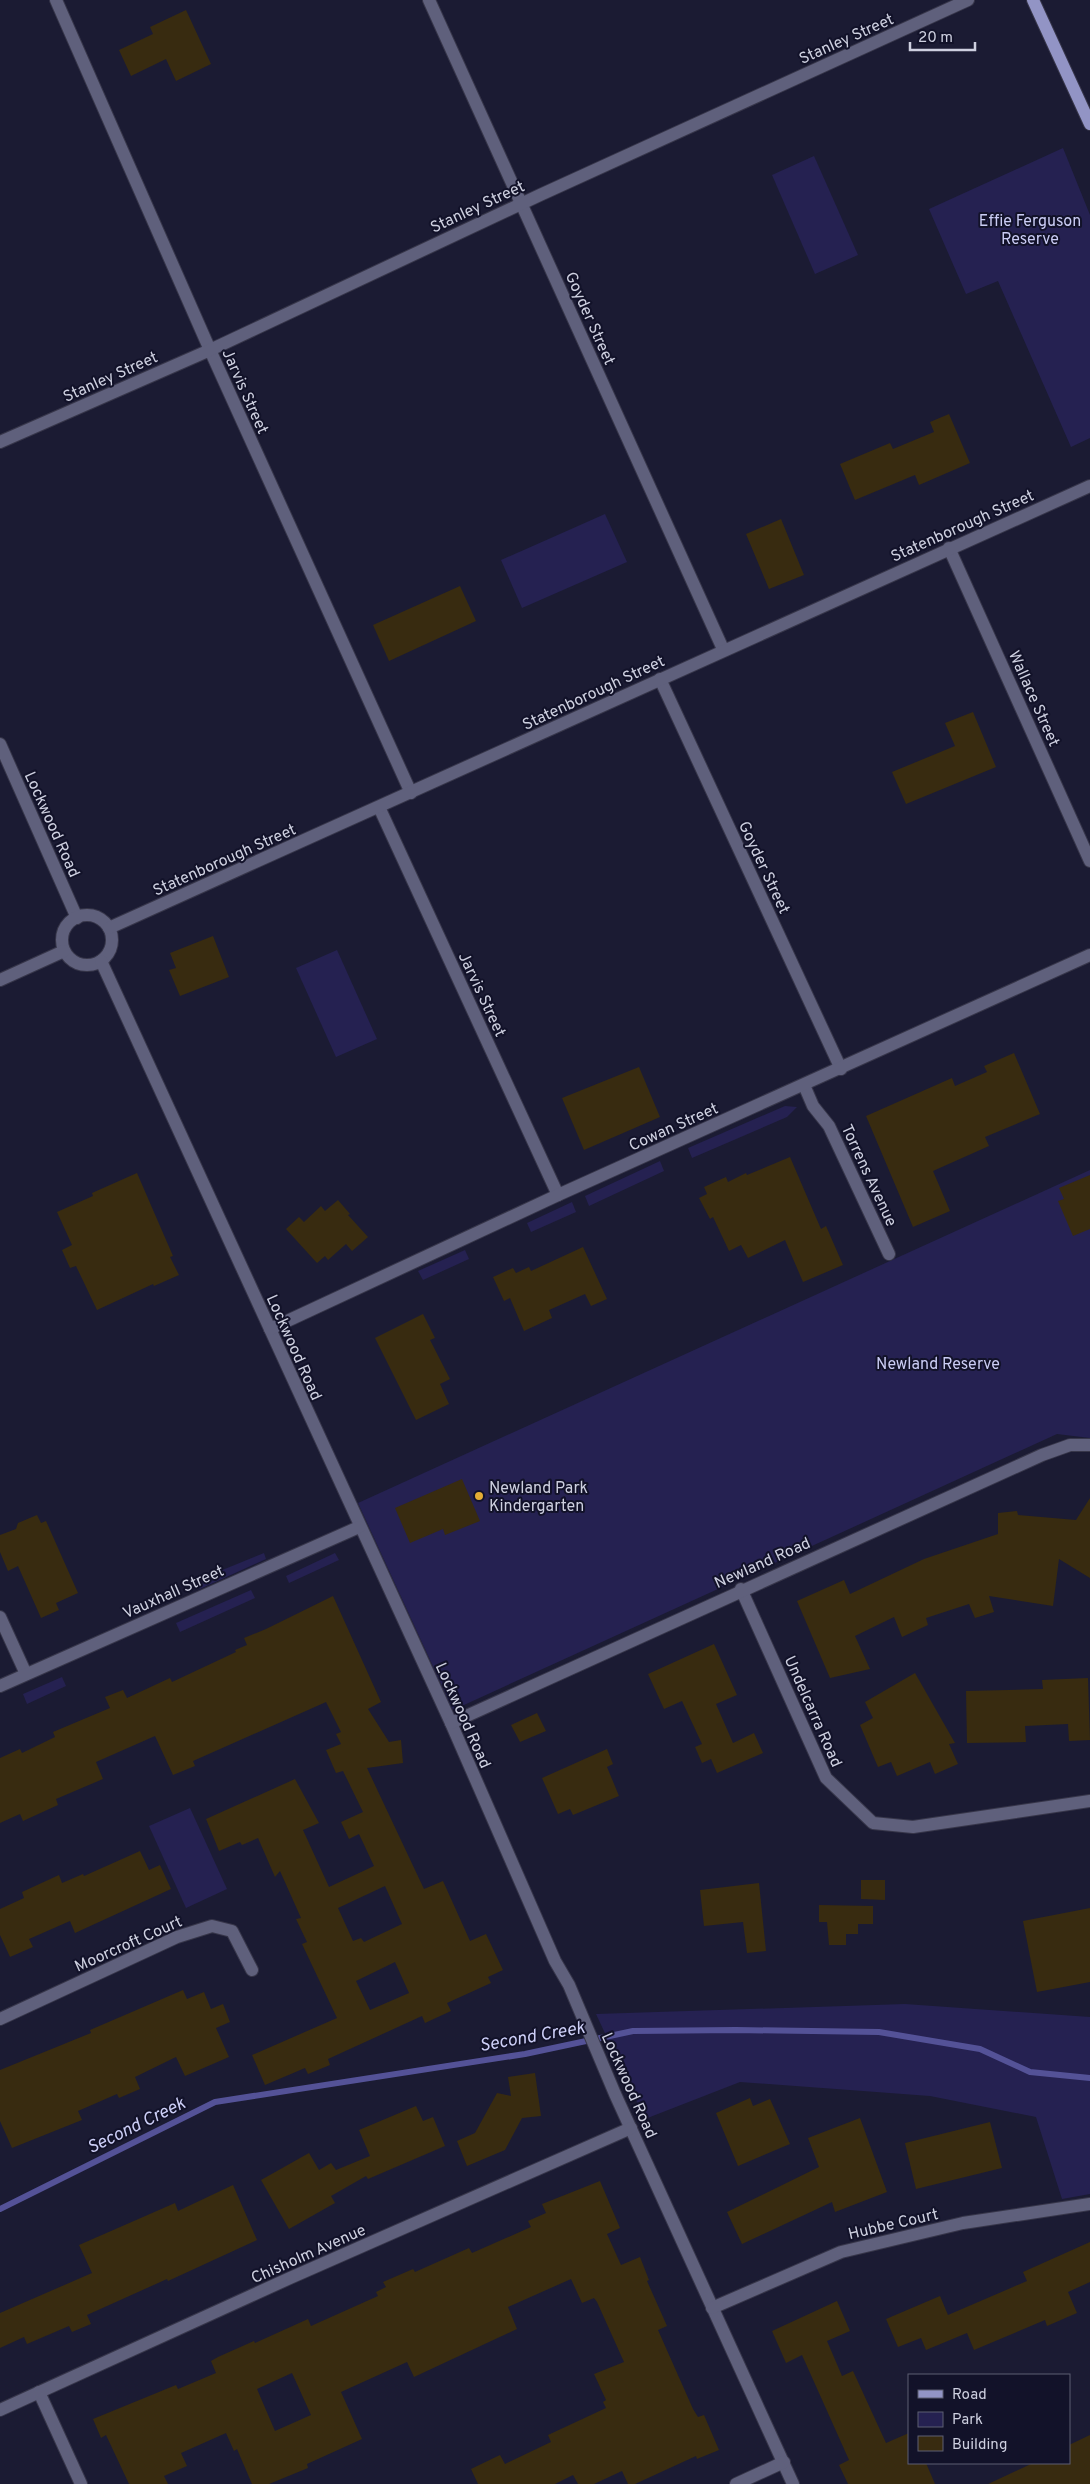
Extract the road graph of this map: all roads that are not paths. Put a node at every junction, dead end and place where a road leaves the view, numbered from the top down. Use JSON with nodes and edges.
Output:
{"nodes":[{"id":1,"x":56,"y":0,"type":"edge"},
{"id":2,"x":429,"y":0,"type":"edge"},
{"id":3,"x":968,"y":0,"type":"edge"},
{"id":4,"x":1033,"y":0,"type":"edge"},
{"id":5,"x":1090,"y":124,"type":"edge"},
{"id":6,"x":521,"y":204,"type":"junction"},
{"id":7,"x":210,"y":350,"type":"junction"},
{"id":8,"x":0,"y":442,"type":"edge"},
{"id":9,"x":1090,"y":486,"type":"edge"},
{"id":10,"x":949,"y":548,"type":"junction"},
{"id":11,"x":723,"y":649,"type":"junction"},
{"id":12,"x":660,"y":679,"type":"junction"},
{"id":13,"x":0,"y":744,"type":"edge"},
{"id":14,"x":411,"y":793,"type":"junction"},
{"id":15,"x":379,"y":807,"type":"junction"},
{"id":16,"x":1090,"y":861,"type":"edge"},
{"id":17,"x":77,"y":918,"type":"junction"},
{"id":18,"x":109,"y":928,"type":"junction"},
{"id":19,"x":64,"y":951,"type":"junction"},
{"id":20,"x":1090,"y":955,"type":"edge"},
{"id":21,"x":101,"y":961,"type":"junction"},
{"id":22,"x":0,"y":980,"type":"edge"},
{"id":23,"x":841,"y":1069,"type":"junction"},
{"id":24,"x":804,"y":1085,"type":"junction"},
{"id":25,"x":558,"y":1195,"type":"junction"},
{"id":26,"x":889,"y":1254,"type":"dead end"},
{"id":27,"x":270,"y":1329,"type":"junction"},
{"id":28,"x":1090,"y":1445,"type":"edge"},
{"id":29,"x":360,"y":1527,"type":"junction"},
{"id":30,"x":741,"y":1589,"type":"junction"},
{"id":31,"x":0,"y":1618,"type":"edge"},
{"id":32,"x":26,"y":1674,"type":"junction"},
{"id":33,"x":0,"y":1686,"type":"edge"},
{"id":34,"x":451,"y":1723,"type":"junction"},
{"id":35,"x":1090,"y":1801,"type":"edge"},
{"id":36,"x":252,"y":1970,"type":"dead end"},
{"id":37,"x":0,"y":2019,"type":"edge"},
{"id":38,"x":631,"y":2128,"type":"junction"},
{"id":39,"x":1090,"y":2204,"type":"edge"},
{"id":40,"x":712,"y":2308,"type":"junction"},
{"id":41,"x":39,"y":2392,"type":"junction"},
{"id":42,"x":0,"y":2410,"type":"edge"},
{"id":43,"x":784,"y":2462,"type":"junction"},
{"id":44,"x":81,"y":2484,"type":"edge"},
{"id":45,"x":736,"y":2484,"type":"edge"},
{"id":46,"x":794,"y":2484,"type":"edge"}],
"edges":[{"from":1,"to":7,"type":"street","name":"Jarvis Street"},
{"from":2,"to":6,"type":"street","name":"Goyder Street"},
{"from":3,"to":6,"type":"street","name":"Stanley Street"},
{"from":4,"to":5,"type":"main road"},
{"from":6,"to":7,"type":"street","name":"Stanley Street"},
{"from":6,"to":11,"type":"street","name":"Goyder Street"},
{"from":7,"to":8,"type":"street","name":"Stanley Street"},
{"from":7,"to":14,"type":"street","name":"Jarvis Street"},
{"from":9,"to":10,"type":"street","name":"Statenborough Street"},
{"from":10,"to":11,"type":"street","name":"Statenborough Street"},
{"from":10,"to":16,"type":"street","name":"Wallace Street"},
{"from":11,"to":12,"type":"street","name":"Statenborough Street"},
{"from":12,"to":14,"type":"street","name":"Statenborough Street"},
{"from":12,"to":23,"type":"street","name":"Goyder Street"},
{"from":13,"to":17,"type":"street","name":"Lockwood Road"},
{"from":14,"to":15,"type":"street","name":"Statenborough Street"},
{"from":15,"to":18,"type":"street","name":"Statenborough Street"},
{"from":15,"to":25,"type":"street","name":"Jarvis Street"},
{"from":17,"to":18,"type":"street"},
{"from":17,"to":19,"type":"street"},
{"from":18,"to":21,"type":"street"},
{"from":19,"to":21,"type":"street"},
{"from":19,"to":22,"type":"street"},
{"from":20,"to":23,"type":"street","name":"Cowan Street"},
{"from":21,"to":27,"type":"street","name":"Lockwood Road"},
{"from":23,"to":24,"type":"street","name":"Cowan Street"},
{"from":24,"to":25,"type":"street","name":"Cowan Street"},
{"from":24,"to":26,"type":"street","name":"Torrens Avenue"},
{"from":25,"to":27,"type":"street","name":"Cowan Street"},
{"from":27,"to":29,"type":"street","name":"Lockwood Road"},
{"from":28,"to":30,"type":"street","name":"Newland Road"},
{"from":29,"to":32,"type":"street","name":"Vauxhall Street"},
{"from":29,"to":34,"type":"street","name":"Lockwood Road"},
{"from":30,"to":34,"type":"street","name":"Newland Road"},
{"from":30,"to":35,"type":"street","name":"Undelcarra Road"},
{"from":31,"to":32,"type":"street"},
{"from":32,"to":33,"type":"street","name":"Vauxhall Street"},
{"from":34,"to":38,"type":"street","name":"Lockwood Road"},
{"from":36,"to":37,"type":"street","name":"Moorcroft Court"},
{"from":38,"to":40,"type":"street","name":"Lockwood Road"},
{"from":38,"to":41,"type":"street","name":"Chisholm Avenue"},
{"from":39,"to":40,"type":"street","name":"Hubbe Court"},
{"from":40,"to":43,"type":"street","name":"Lockwood Road"},
{"from":41,"to":42,"type":"street","name":"Chisholm Avenue"},
{"from":41,"to":44,"type":"street"},
{"from":43,"to":45,"type":"street"},
{"from":43,"to":46,"type":"street","name":"Lockwood Road"}]}
